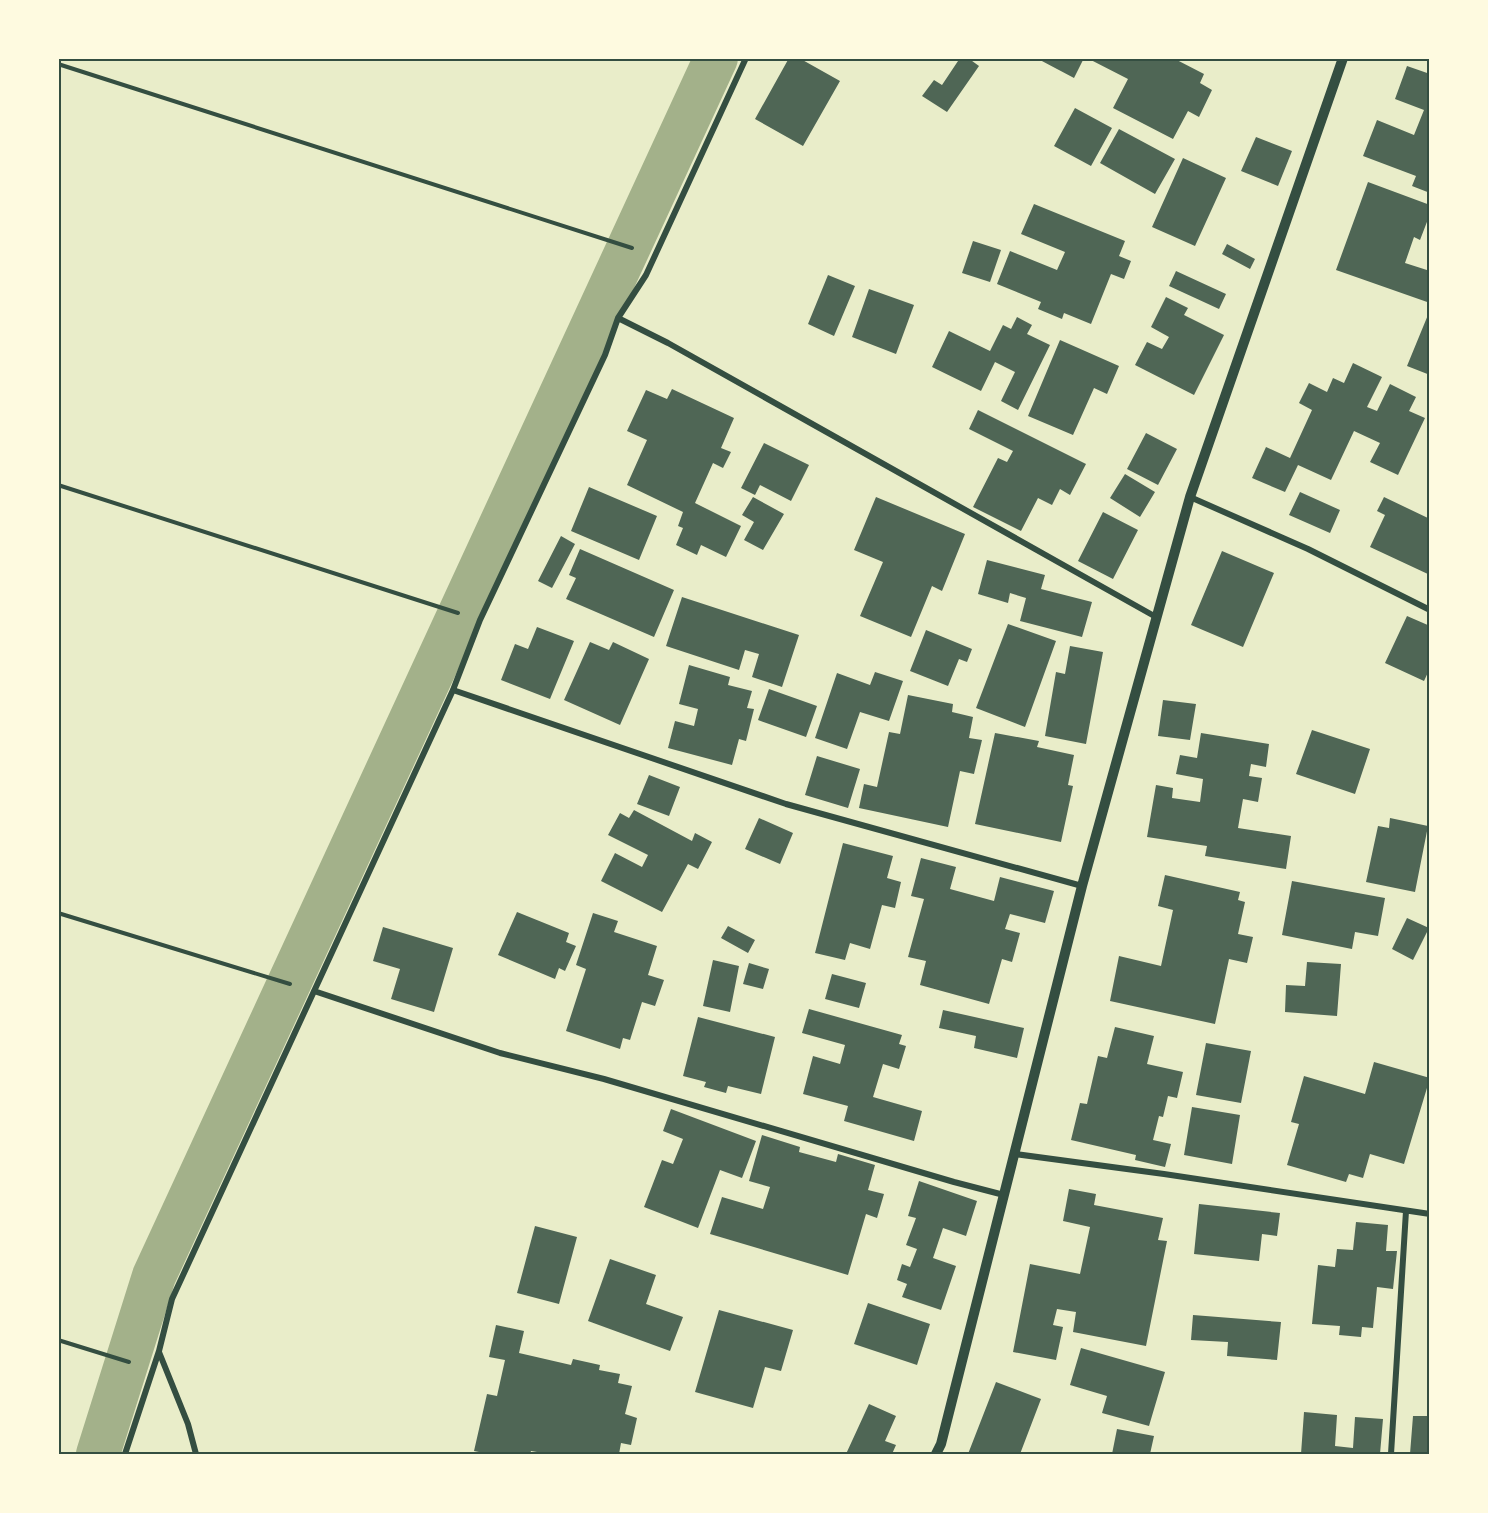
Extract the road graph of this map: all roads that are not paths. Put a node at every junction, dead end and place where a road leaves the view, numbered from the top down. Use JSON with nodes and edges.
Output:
{"nodes":[{"id":1,"x":746,"y":58,"type":"edge"},
{"id":2,"x":1343,"y":58,"type":"edge"},
{"id":3,"x":618,"y":318,"type":"junction"},
{"id":4,"x":1190,"y":497,"type":"junction"},
{"id":5,"x":1430,"y":610,"type":"edge"},
{"id":6,"x":1156,"y":617,"type":"junction"},
{"id":7,"x":453,"y":690,"type":"junction"},
{"id":8,"x":1082,"y":885,"type":"junction"},
{"id":9,"x":314,"y":991,"type":"junction"},
{"id":10,"x":1015,"y":1154,"type":"junction"},
{"id":11,"x":1004,"y":1195,"type":"junction"},
{"id":12,"x":1406,"y":1211,"type":"junction"},
{"id":13,"x":1430,"y":1214,"type":"edge"},
{"id":14,"x":159,"y":1352,"type":"junction"},
{"id":15,"x":125,"y":1455,"type":"edge"},
{"id":16,"x":196,"y":1455,"type":"edge"},
{"id":17,"x":936,"y":1455,"type":"edge"},
{"id":18,"x":1391,"y":1455,"type":"edge"}],
"edges":[{"from":1,"to":3,"type":"street"},
{"from":2,"to":4,"type":"street"},
{"from":3,"to":6,"type":"street"},
{"from":3,"to":7,"type":"street"},
{"from":4,"to":5,"type":"street"},
{"from":4,"to":6,"type":"street"},
{"from":6,"to":8,"type":"street"},
{"from":7,"to":8,"type":"street"},
{"from":7,"to":9,"type":"street"},
{"from":8,"to":10,"type":"street"},
{"from":9,"to":11,"type":"street"},
{"from":9,"to":14,"type":"street"},
{"from":10,"to":11,"type":"street"},
{"from":10,"to":12,"type":"street"},
{"from":11,"to":17,"type":"street"},
{"from":12,"to":13,"type":"street"},
{"from":12,"to":18,"type":"street"},
{"from":14,"to":15,"type":"street"},
{"from":14,"to":16,"type":"street"}]}
